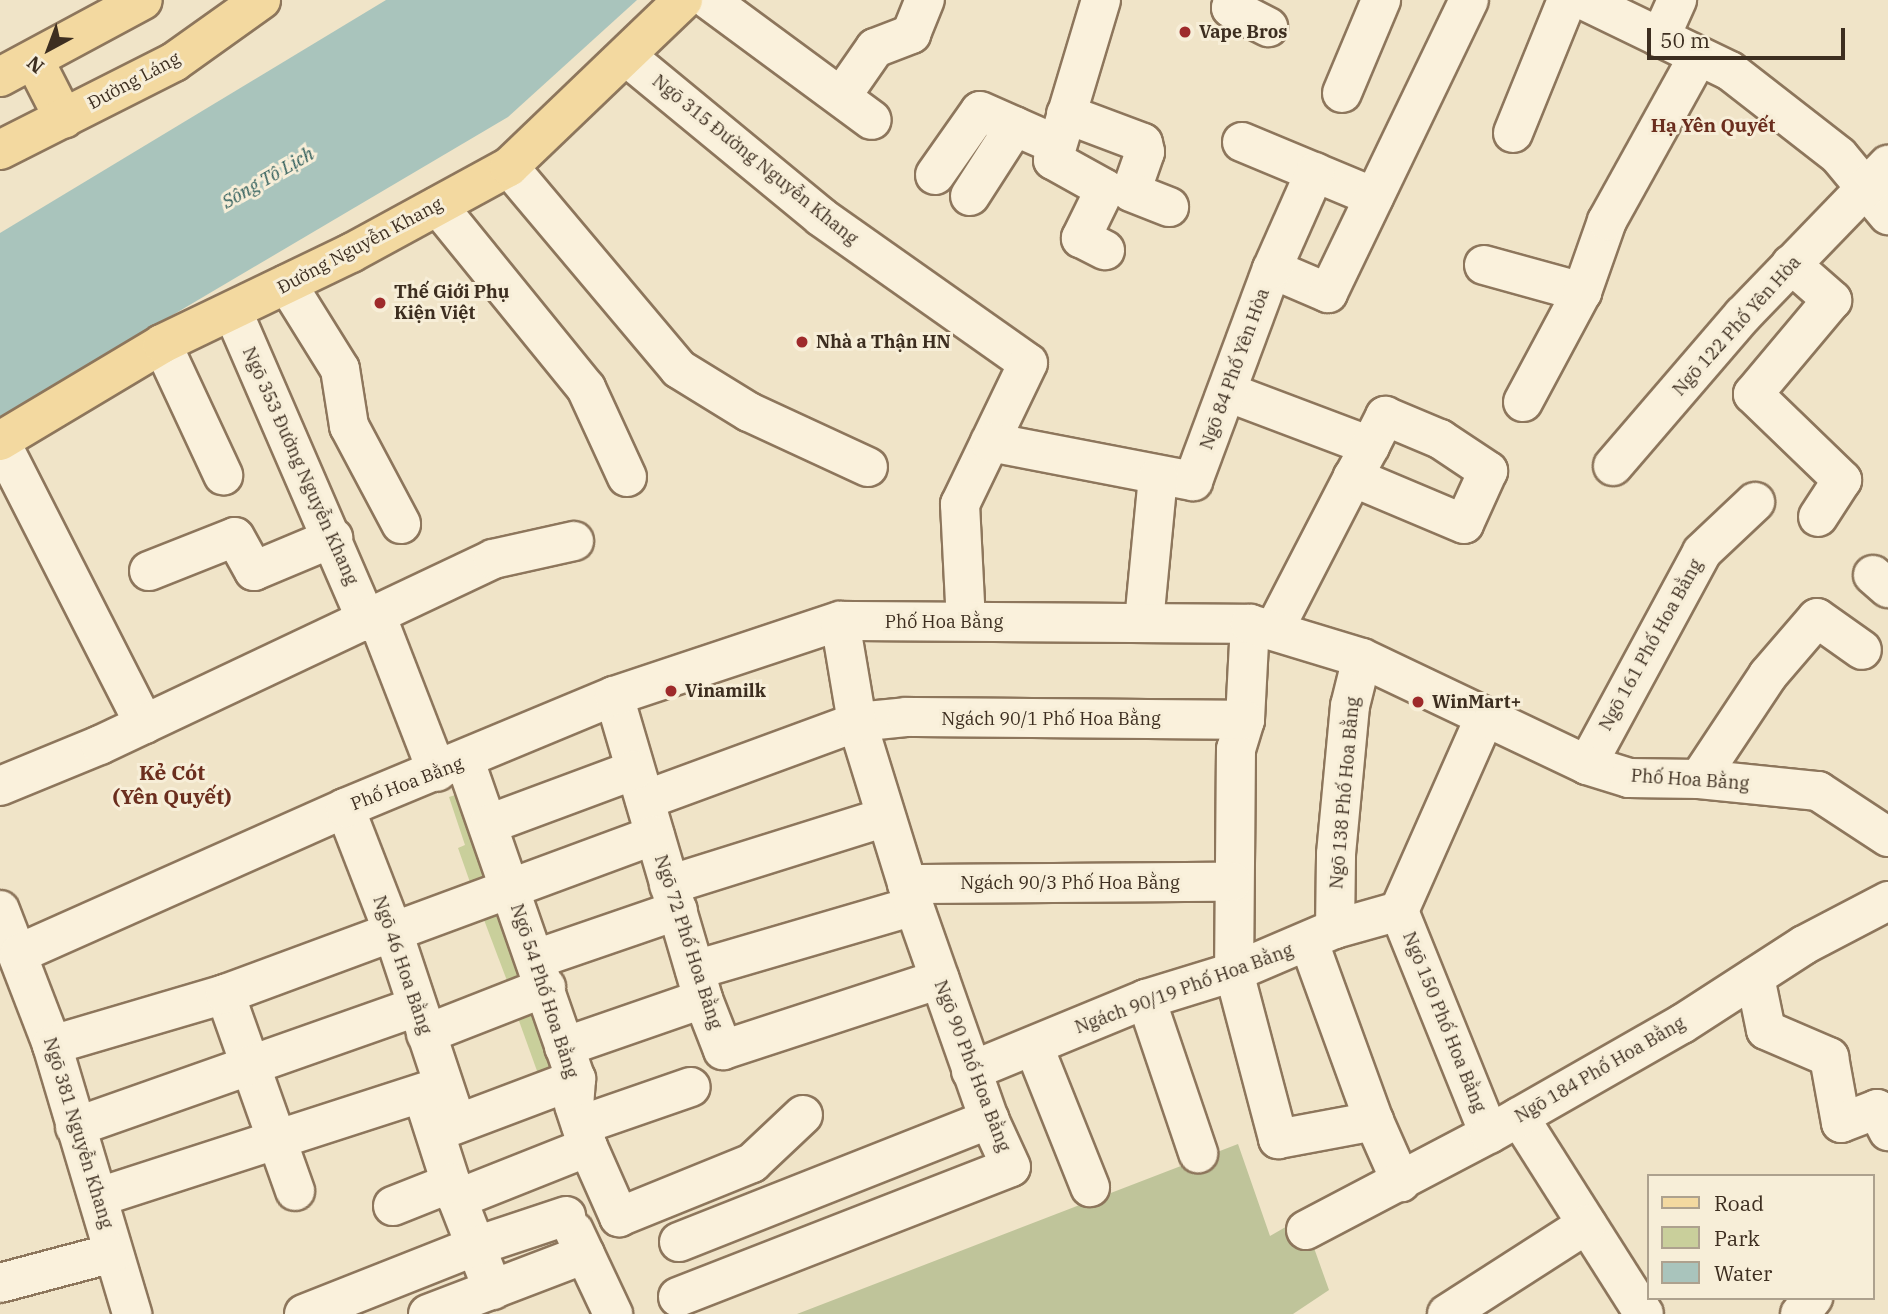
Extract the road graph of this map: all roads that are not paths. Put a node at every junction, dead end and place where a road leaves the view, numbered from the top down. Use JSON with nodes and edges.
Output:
{"nodes":[{"id":1,"x":261,"y":0,"type":"edge"},
{"id":2,"x":683,"y":0,"type":"edge"},
{"id":3,"x":709,"y":0,"type":"edge"},
{"id":4,"x":925,"y":0,"type":"edge"},
{"id":5,"x":1101,"y":0,"type":"edge"},
{"id":6,"x":1233,"y":0,"type":"edge"},
{"id":7,"x":1381,"y":0,"type":"edge"},
{"id":8,"x":1469,"y":0,"type":"edge"},
{"id":9,"x":1567,"y":0,"type":"edge"},
{"id":10,"x":1583,"y":0,"type":"edge"},
{"id":11,"x":1677,"y":0,"type":"edge"},
{"id":12,"x":139,"y":1,"type":"edge"},
{"id":13,"x":1268,"y":27,"type":"dead end"},
{"id":14,"x":1660,"y":38,"type":"junction"},
{"id":15,"x":626,"y":56,"type":"junction"},
{"id":16,"x":1698,"y":57,"type":"junction"},
{"id":17,"x":34,"y":60,"type":"junction"},
{"id":18,"x":0,"y":77,"type":"edge"},
{"id":19,"x":1342,"y":93,"type":"dead end"},
{"id":20,"x":843,"y":94,"type":"junction"},
{"id":21,"x":64,"y":119,"type":"junction"},
{"id":22,"x":872,"y":120,"type":"dead end"},
{"id":23,"x":1001,"y":120,"type":"junction"},
{"id":24,"x":1062,"y":130,"type":"junction"},
{"id":25,"x":1513,"y":133,"type":"dead end"},
{"id":26,"x":1242,"y":142,"type":"dead end"},
{"id":27,"x":0,"y":150,"type":"edge"},
{"id":28,"x":946,"y":166,"type":"dead end"},
{"id":29,"x":509,"y":167,"type":"junction"},
{"id":30,"x":1315,"y":172,"type":"junction"},
{"id":31,"x":1880,"y":189,"type":"edge"},
{"id":32,"x":970,"y":196,"type":"dead end"},
{"id":33,"x":1374,"y":197,"type":"junction"},
{"id":34,"x":438,"y":206,"type":"junction"},
{"id":35,"x":1168,"y":207,"type":"dead end"},
{"id":36,"x":1105,"y":250,"type":"dead end"},
{"id":37,"x":1791,"y":264,"type":"junction"},
{"id":38,"x":1484,"y":265,"type":"dead end"},
{"id":39,"x":1272,"y":269,"type":"junction"},
{"id":40,"x":287,"y":285,"type":"junction"},
{"id":41,"x":1582,"y":292,"type":"junction"},
{"id":42,"x":233,"y":312,"type":"junction"},
{"id":43,"x":162,"y":344,"type":"junction"},
{"id":44,"x":1227,"y":393,"type":"junction"},
{"id":45,"x":1523,"y":402,"type":"dead end"},
{"id":46,"x":0,"y":441,"type":"edge"},
{"id":47,"x":990,"y":442,"type":"junction"},
{"id":48,"x":868,"y":467,"type":"dead end"},
{"id":49,"x":1613,"y":467,"type":"dead end"},
{"id":50,"x":223,"y":475,"type":"dead end"},
{"id":51,"x":627,"y":477,"type":"dead end"},
{"id":52,"x":1158,"y":477,"type":"junction"},
{"id":53,"x":1755,"y":502,"type":"dead end"},
{"id":54,"x":1818,"y":517,"type":"dead end"},
{"id":55,"x":401,"y":523,"type":"dead end"},
{"id":56,"x":333,"y":538,"type":"junction"},
{"id":57,"x":574,"y":541,"type":"dead end"},
{"id":58,"x":149,"y":571,"type":"dead end"},
{"id":59,"x":372,"y":619,"type":"junction"},
{"id":60,"x":840,"y":621,"type":"junction"},
{"id":61,"x":965,"y":621,"type":"junction"},
{"id":62,"x":1144,"y":622,"type":"junction"},
{"id":63,"x":1262,"y":627,"type":"junction"},
{"id":64,"x":1862,"y":650,"type":"dead end"},
{"id":65,"x":1362,"y":658,"type":"junction"},
{"id":66,"x":614,"y":696,"type":"junction"},
{"id":67,"x":1484,"y":719,"type":"junction"},
{"id":68,"x":1245,"y":720,"type":"junction"},
{"id":69,"x":857,"y":722,"type":"junction"},
{"id":70,"x":144,"y":724,"type":"junction"},
{"id":71,"x":1587,"y":765,"type":"junction"},
{"id":72,"x":451,"y":767,"type":"junction"},
{"id":73,"x":1699,"y":779,"type":"junction"},
{"id":74,"x":0,"y":786,"type":"edge"},
{"id":75,"x":644,"y":802,"type":"junction"},
{"id":76,"x":345,"y":808,"type":"junction"},
{"id":77,"x":886,"y":817,"type":"junction"},
{"id":78,"x":489,"y":824,"type":"junction"},
{"id":79,"x":1888,"y":837,"type":"edge"},
{"id":80,"x":1232,"y":882,"type":"junction"},
{"id":81,"x":510,"y":890,"type":"junction"},
{"id":82,"x":911,"y":895,"type":"junction"},
{"id":83,"x":674,"y":897,"type":"junction"},
{"id":84,"x":1888,"y":901,"type":"edge"},
{"id":85,"x":0,"y":910,"type":"edge"},
{"id":86,"x":1399,"y":911,"type":"junction"},
{"id":87,"x":393,"y":932,"type":"junction"},
{"id":88,"x":1322,"y":936,"type":"junction"},
{"id":89,"x":20,"y":953,"type":"junction"},
{"id":90,"x":1234,"y":972,"type":"junction"},
{"id":91,"x":541,"y":973,"type":"junction"},
{"id":92,"x":1755,"y":977,"type":"junction"},
{"id":93,"x":940,"y":979,"type":"junction"},
{"id":94,"x":699,"y":984,"type":"junction"},
{"id":95,"x":225,"y":993,"type":"junction"},
{"id":96,"x":1146,"y":999,"type":"junction"},
{"id":97,"x":421,"y":1020,"type":"junction"},
{"id":98,"x":52,"y":1045,"type":"junction"},
{"id":99,"x":1034,"y":1047,"type":"junction"},
{"id":100,"x":570,"y":1063,"type":"junction"},
{"id":101,"x":252,"y":1066,"type":"junction"},
{"id":102,"x":971,"y":1071,"type":"junction"},
{"id":103,"x":691,"y":1087,"type":"dead end"},
{"id":104,"x":433,"y":1090,"type":"junction"},
{"id":105,"x":803,"y":1115,"type":"dead end"},
{"id":106,"x":989,"y":1119,"type":"junction"},
{"id":107,"x":1374,"y":1121,"type":"junction"},
{"id":108,"x":1504,"y":1125,"type":"junction"},
{"id":109,"x":75,"y":1126,"type":"junction"},
{"id":110,"x":446,"y":1128,"type":"junction"},
{"id":111,"x":1888,"y":1131,"type":"edge"},
{"id":112,"x":584,"y":1136,"type":"junction"},
{"id":113,"x":280,"y":1140,"type":"junction"},
{"id":114,"x":1198,"y":1153,"type":"dead end"},
{"id":115,"x":1401,"y":1182,"type":"junction"},
{"id":116,"x":1090,"y":1187,"type":"dead end"},
{"id":117,"x":454,"y":1191,"type":"junction"},
{"id":118,"x":295,"y":1192,"type":"dead end"},
{"id":119,"x":99,"y":1197,"type":"junction"},
{"id":120,"x":610,"y":1197,"type":"junction"},
{"id":121,"x":393,"y":1206,"type":"dead end"},
{"id":122,"x":566,"y":1216,"type":"junction"},
{"id":123,"x":1587,"y":1224,"type":"junction"},
{"id":124,"x":1306,"y":1230,"type":"dead end"},
{"id":125,"x":679,"y":1242,"type":"dead end"},
{"id":126,"x":476,"y":1246,"type":"junction"},
{"id":127,"x":113,"y":1253,"type":"junction"},
{"id":128,"x":585,"y":1254,"type":"junction"},
{"id":129,"x":0,"y":1283,"type":"edge"},
{"id":130,"x":493,"y":1290,"type":"junction"},
{"id":131,"x":678,"y":1297,"type":"dead end"},
{"id":132,"x":1812,"y":1300,"type":"edge"},
{"id":133,"x":132,"y":1314,"type":"edge"},
{"id":134,"x":304,"y":1314,"type":"edge"},
{"id":135,"x":428,"y":1314,"type":"edge"},
{"id":136,"x":613,"y":1314,"type":"edge"},
{"id":137,"x":1447,"y":1314,"type":"edge"},
{"id":138,"x":1644,"y":1314,"type":"edge"},
{"id":139,"x":1800,"y":1314,"type":"edge"}],
"edges":[{"from":1,"to":21,"type":"main road","name":"Đường Láng"},
{"from":2,"to":15,"type":"main road","name":"Đường Nguyễn Khang"},
{"from":3,"to":20,"type":"street"},
{"from":4,"to":20,"type":"street"},
{"from":5,"to":24,"type":"street"},
{"from":6,"to":13,"type":"street"},
{"from":7,"to":19,"type":"street"},
{"from":8,"to":33,"type":"street","name":"Ngõ 84 Phố Yên Hòa"},
{"from":9,"to":25,"type":"street"},
{"from":10,"to":14,"type":"street"},
{"from":11,"to":14,"type":"street"},
{"from":12,"to":17,"type":"main road"},
{"from":14,"to":16,"type":"street"},
{"from":15,"to":29,"type":"main road","name":"Đường Nguyễn Khang"},
{"from":15,"to":47,"type":"street","name":"Ngõ 315 Đường Nguyễn Khang"},
{"from":16,"to":31,"type":"street"},
{"from":16,"to":41,"type":"street"},
{"from":17,"to":18,"type":"main road"},
{"from":17,"to":21,"type":"main road"},
{"from":20,"to":22,"type":"street"},
{"from":21,"to":27,"type":"main road","name":"Đường Láng"},
{"from":23,"to":24,"type":"street"},
{"from":23,"to":28,"type":"street"},
{"from":23,"to":32,"type":"street"},
{"from":24,"to":35,"type":"street"},
{"from":24,"to":36,"type":"street"},
{"from":26,"to":30,"type":"street"},
{"from":29,"to":34,"type":"main road","name":"Đường Nguyễn Khang"},
{"from":29,"to":48,"type":"street"},
{"from":30,"to":33,"type":"street"},
{"from":30,"to":39,"type":"street"},
{"from":31,"to":37,"type":"street","name":"Ngõ 122 Phố Yên Hòa"},
{"from":33,"to":39,"type":"street","name":"Ngõ 84 Phố Yên Hòa"},
{"from":34,"to":40,"type":"main road","name":"Đường Nguyễn Khang"},
{"from":34,"to":51,"type":"street"},
{"from":37,"to":49,"type":"street","name":"Ngõ 122 Phố Yên Hòa"},
{"from":37,"to":54,"type":"street"},
{"from":38,"to":41,"type":"street"},
{"from":39,"to":44,"type":"street","name":"Ngõ 84 Phố Yên Hòa"},
{"from":40,"to":42,"type":"main road","name":"Đường Nguyễn Khang"},
{"from":40,"to":55,"type":"street"},
{"from":41,"to":45,"type":"street"},
{"from":42,"to":43,"type":"main road","name":"Đường Nguyễn Khang"},
{"from":42,"to":56,"type":"street","name":"Ngõ 353 Đường Nguyễn Khang"},
{"from":43,"to":46,"type":"main road","name":"Đường Nguyễn Khang"},
{"from":43,"to":50,"type":"street"},
{"from":44,"to":52,"type":"street","name":"Ngõ 84 Phố Yên Hòa"},
{"from":44,"to":63,"type":"street"},
{"from":46,"to":70,"type":"street"},
{"from":47,"to":52,"type":"street","name":"Ngõ 84 Phố Yên Hòa"},
{"from":47,"to":61,"type":"street"},
{"from":52,"to":62,"type":"street"},
{"from":53,"to":71,"type":"street","name":"Ngõ 161 Phố Hoa Bằng"},
{"from":56,"to":58,"type":"street"},
{"from":56,"to":59,"type":"street","name":"Ngõ 353 Đường Nguyễn Khang"},
{"from":57,"to":59,"type":"street"},
{"from":59,"to":70,"type":"street"},
{"from":59,"to":72,"type":"street","name":"Ngõ 353 Đường Nguyễn Khang"},
{"from":60,"to":61,"type":"street","name":"Phố Hoa Bằng"},
{"from":60,"to":66,"type":"street","name":"Phố Hoa Bằng"},
{"from":60,"to":69,"type":"street","name":"Ngõ 90 Phố Hoa Bằng"},
{"from":61,"to":62,"type":"street","name":"Phố Hoa Bằng"},
{"from":62,"to":63,"type":"street","name":"Phố Hoa Bằng"},
{"from":63,"to":65,"type":"street","name":"Phố Hoa Bằng"},
{"from":63,"to":68,"type":"street"},
{"from":64,"to":73,"type":"street"},
{"from":65,"to":67,"type":"street","name":"Phố Hoa Bằng"},
{"from":65,"to":88,"type":"street","name":"Ngõ 138 Phố Hoa Bằng"},
{"from":66,"to":72,"type":"street","name":"Phố Hoa Bằng"},
{"from":66,"to":75,"type":"street","name":"Ngõ 72 Phố Hoa Bằng"},
{"from":67,"to":71,"type":"street","name":"Phố Hoa Bằng"},
{"from":67,"to":86,"type":"street","name":"Ngõ 150 Phố Hoa Bằng"},
{"from":68,"to":69,"type":"street","name":"Ngách 90/1 Phố Hoa Bằng"},
{"from":68,"to":80,"type":"street"},
{"from":69,"to":75,"type":"street","name":"Ngách 90/1 Phố Hoa Bằng"},
{"from":69,"to":77,"type":"street","name":"Ngõ 90 Phố Hoa Bằng"},
{"from":70,"to":74,"type":"street"},
{"from":71,"to":73,"type":"street","name":"Phố Hoa Bằng"},
{"from":72,"to":76,"type":"street","name":"Phố Hoa Bằng"},
{"from":72,"to":78,"type":"street","name":"Ngõ 54 Phố Hoa Bằng"},
{"from":73,"to":79,"type":"street","name":"Phố Hoa Bằng"},
{"from":75,"to":78,"type":"street"},
{"from":75,"to":81,"type":"street"},
{"from":75,"to":83,"type":"street","name":"Ngõ 72 Phố Hoa Bằng"},
{"from":76,"to":87,"type":"street","name":"Ngõ 46 Hoa Bằng"},
{"from":76,"to":89,"type":"street","name":"Phố Hoa Bằng"},
{"from":77,"to":82,"type":"street","name":"Ngõ 90 Phố Hoa Bằng"},
{"from":77,"to":83,"type":"street"},
{"from":78,"to":81,"type":"street","name":"Ngõ 54 Phố Hoa Bằng"},
{"from":80,"to":82,"type":"street","name":"Ngách 90/3 Phố Hoa Bằng"},
{"from":80,"to":90,"type":"street"},
{"from":81,"to":87,"type":"street"},
{"from":81,"to":91,"type":"street","name":"Ngõ 54 Phố Hoa Bằng"},
{"from":82,"to":93,"type":"street","name":"Ngõ 90 Phố Hoa Bằng"},
{"from":82,"to":94,"type":"street","name":"Ngách 90/3 Phố Hoa Bằng"},
{"from":83,"to":91,"type":"street"},
{"from":83,"to":94,"type":"street","name":"Ngõ 72 Phố Hoa Bằng"},
{"from":84,"to":92,"type":"street","name":"Ngõ 184 Phố Hoa Bằng"},
{"from":85,"to":89,"type":"street","name":"Ngõ 381 Nguyễn Khang"},
{"from":86,"to":88,"type":"street","name":"Ngách 90/19 Phố Hoa Bằng"},
{"from":86,"to":108,"type":"street","name":"Ngõ 150 Phố Hoa Bằng"},
{"from":87,"to":95,"type":"street"},
{"from":87,"to":97,"type":"street","name":"Ngõ 46 Hoa Bằng"},
{"from":88,"to":90,"type":"street","name":"Ngách 90/19 Phố Hoa Bằng"},
{"from":88,"to":107,"type":"street"},
{"from":89,"to":98,"type":"street","name":"Ngõ 381 Nguyễn Khang"},
{"from":90,"to":96,"type":"street","name":"Ngách 90/19 Phố Hoa Bằng"},
{"from":90,"to":107,"type":"street"},
{"from":91,"to":97,"type":"street"},
{"from":91,"to":100,"type":"street","name":"Ngõ 54 Phố Hoa Bằng"},
{"from":92,"to":108,"type":"street","name":"Ngõ 184 Phố Hoa Bằng"},
{"from":92,"to":111,"type":"street"},
{"from":93,"to":94,"type":"street","name":"Ngõ 72 Phố Hoa Bằng"},
{"from":93,"to":102,"type":"street","name":"Ngõ 90 Phố Hoa Bằng"},
{"from":94,"to":100,"type":"street","name":"Ngách 90/3 Phố Hoa Bằng"},
{"from":95,"to":98,"type":"street"},
{"from":95,"to":101,"type":"street"},
{"from":96,"to":99,"type":"street","name":"Ngách 90/19 Phố Hoa Bằng"},
{"from":96,"to":114,"type":"street"},
{"from":97,"to":101,"type":"street"},
{"from":97,"to":104,"type":"street","name":"Ngõ 46 Hoa Bằng"},
{"from":98,"to":109,"type":"street","name":"Ngõ 381 Nguyễn Khang"},
{"from":99,"to":102,"type":"street","name":"Ngách 90/19 Phố Hoa Bằng"},
{"from":99,"to":116,"type":"street"},
{"from":100,"to":110,"type":"street","name":"Ngách 90/3 Phố Hoa Bằng"},
{"from":100,"to":112,"type":"street","name":"Ngõ 54 Phố Hoa Bằng"},
{"from":101,"to":109,"type":"street"},
{"from":101,"to":113,"type":"street"},
{"from":102,"to":106,"type":"street","name":"Ngõ 90 Phố Hoa Bằng"},
{"from":103,"to":112,"type":"street"},
{"from":104,"to":110,"type":"street","name":"Ngõ 46 Hoa Bằng"},
{"from":104,"to":113,"type":"street"},
{"from":105,"to":120,"type":"street"},
{"from":106,"to":125,"type":"street"},
{"from":106,"to":131,"type":"street","name":"Ngõ 90 Phố Hoa Bằng"},
{"from":107,"to":115,"type":"street"},
{"from":108,"to":115,"type":"street","name":"Ngõ 184 Phố Hoa Bằng"},
{"from":108,"to":123,"type":"street","name":"Ngõ 150 Phố Hoa Bằng"},
{"from":109,"to":119,"type":"street","name":"Ngõ 381 Nguyễn Khang"},
{"from":110,"to":117,"type":"street","name":"Ngõ 46 Hoa Bằng"},
{"from":112,"to":117,"type":"street"},
{"from":112,"to":120,"type":"street","name":"Ngõ 54 Phố Hoa Bằng"},
{"from":113,"to":118,"type":"street"},
{"from":113,"to":119,"type":"street"},
{"from":115,"to":124,"type":"street","name":"Ngõ 184 Phố Hoa Bằng"},
{"from":117,"to":121,"type":"street"},
{"from":117,"to":126,"type":"street","name":"Ngõ 46 Hoa Bằng"},
{"from":119,"to":127,"type":"street","name":"Ngõ 381 Nguyễn Khang"},
{"from":120,"to":122,"type":"street"},
{"from":122,"to":126,"type":"street"},
{"from":122,"to":128,"type":"street"},
{"from":123,"to":137,"type":"street"},
{"from":123,"to":138,"type":"street","name":"Ngõ 150 Phố Hoa Bằng"},
{"from":126,"to":130,"type":"street","name":"Ngõ 46 Hoa Bằng"},
{"from":126,"to":134,"type":"street"},
{"from":127,"to":129,"type":"street"},
{"from":127,"to":133,"type":"street","name":"Ngõ 381 Nguyễn Khang"},
{"from":128,"to":130,"type":"street"},
{"from":128,"to":136,"type":"street"},
{"from":130,"to":135,"type":"street"},
{"from":132,"to":139,"type":"street"}]}
